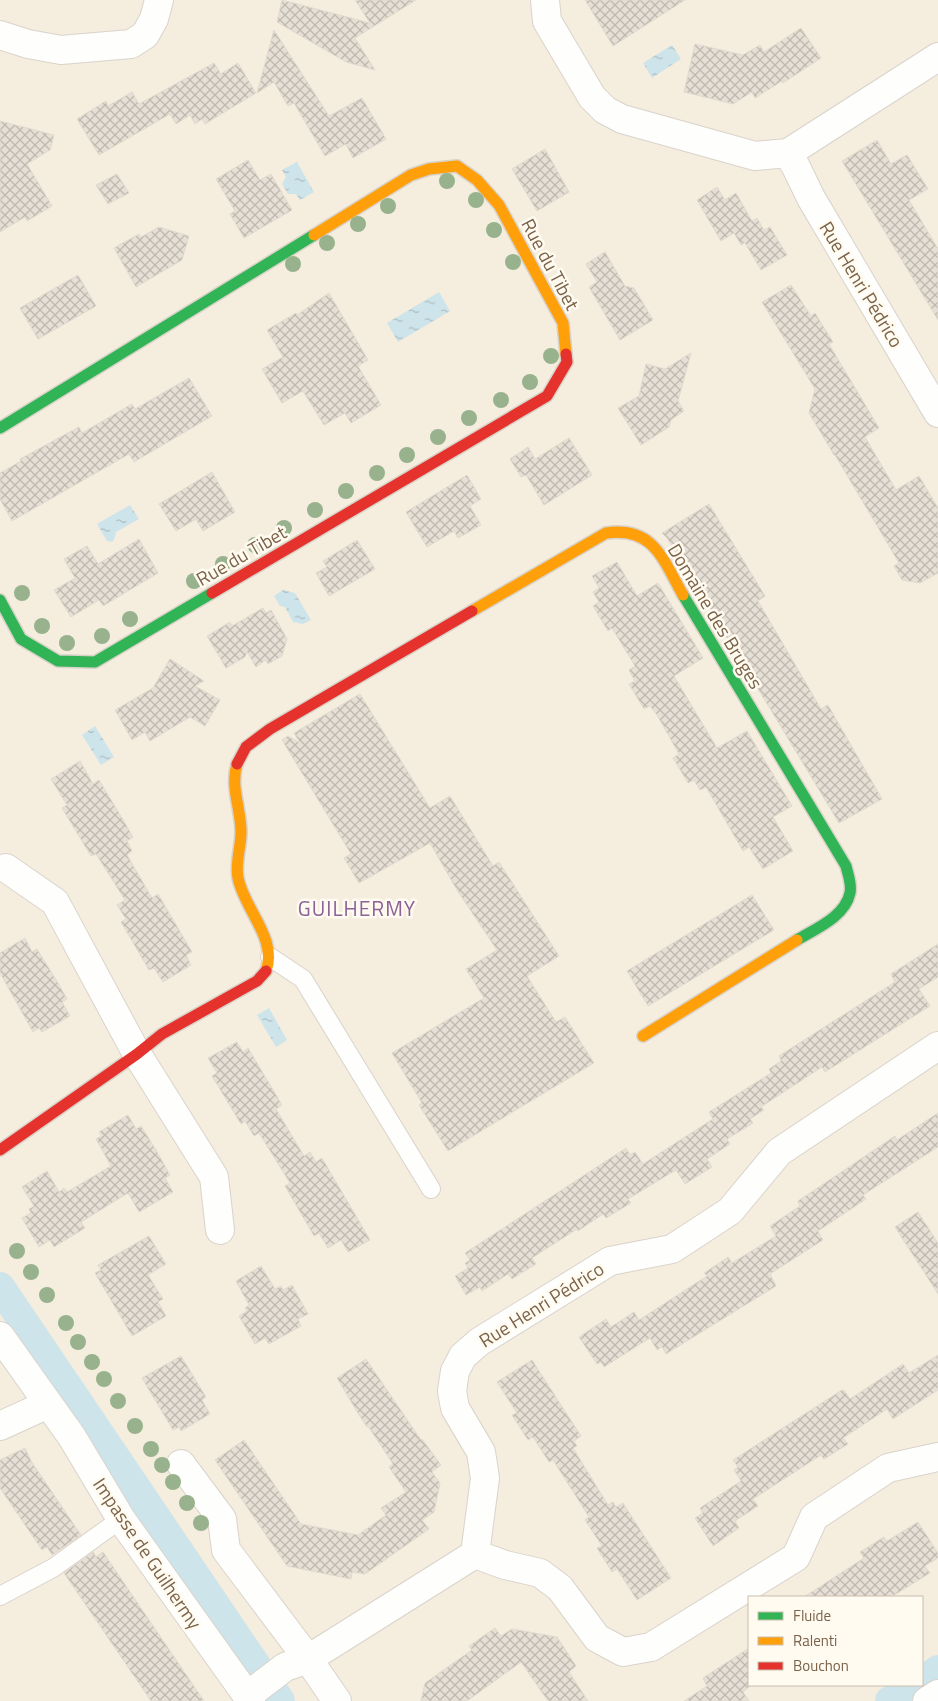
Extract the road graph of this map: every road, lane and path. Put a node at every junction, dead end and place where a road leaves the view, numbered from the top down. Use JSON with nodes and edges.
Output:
{"nodes":[{"id":1,"x":159,"y":0,"type":"edge"},
{"id":2,"x":545,"y":0,"type":"edge"},
{"id":3,"x":0,"y":35,"type":"edge"},
{"id":4,"x":938,"y":57,"type":"edge"},
{"id":5,"x":788,"y":154,"type":"junction"},
{"id":6,"x":938,"y":413,"type":"edge"},
{"id":7,"x":0,"y":428,"type":"edge"},
{"id":8,"x":0,"y":600,"type":"edge"},
{"id":9,"x":6,"y":868,"type":"dead end"},
{"id":10,"x":270,"y":957,"type":"junction"},
{"id":11,"x":643,"y":1036,"type":"dead end"},
{"id":12,"x":938,"y":1046,"type":"edge"},
{"id":13,"x":137,"y":1054,"type":"junction"},
{"id":14,"x":0,"y":1150,"type":"edge"},
{"id":15,"x":431,"y":1189,"type":"dead end"},
{"id":16,"x":220,"y":1230,"type":"dead end"},
{"id":17,"x":0,"y":1336,"type":"edge"},
{"id":18,"x":48,"y":1404,"type":"junction"},
{"id":19,"x":0,"y":1426,"type":"edge"},
{"id":20,"x":938,"y":1457,"type":"edge"},
{"id":21,"x":181,"y":1464,"type":"dead end"},
{"id":22,"x":121,"y":1519,"type":"junction"},
{"id":23,"x":475,"y":1554,"type":"junction"},
{"id":24,"x":0,"y":1596,"type":"edge"},
{"id":25,"x":308,"y":1659,"type":"junction"},
{"id":26,"x":258,"y":1689,"type":"edge"},
{"id":27,"x":938,"y":1694,"type":"edge"},
{"id":28,"x":337,"y":1701,"type":"edge"},
{"id":29,"x":928,"y":1701,"type":"edge"}],
"edges":[{"from":1,"to":3,"type":"street"},
{"from":2,"to":5,"type":"street"},
{"from":4,"to":5,"type":"street"},
{"from":5,"to":6,"type":"street","name":"Rue Henri Pédrico"},
{"from":7,"to":8,"type":"street","name":"Rue du Tibet"},
{"from":9,"to":13,"type":"street"},
{"from":10,"to":11,"type":"street","name":"Domaine des Bruges"},
{"from":10,"to":13,"type":"street"},
{"from":10,"to":15,"type":"lane"},
{"from":12,"to":23,"type":"street","name":"Rue Henri Pédrico"},
{"from":13,"to":14,"type":"street"},
{"from":13,"to":16,"type":"street"},
{"from":17,"to":18,"type":"street","name":"Impasse de Guilhermy"},
{"from":18,"to":19,"type":"street"},
{"from":18,"to":22,"type":"street","name":"Impasse de Guilhermy"},
{"from":20,"to":23,"type":"street"},
{"from":21,"to":25,"type":"street"},
{"from":22,"to":24,"type":"lane"},
{"from":22,"to":26,"type":"street","name":"Impasse de Guilhermy"},
{"from":23,"to":25,"type":"street"},
{"from":25,"to":26,"type":"street"},
{"from":25,"to":28,"type":"street"},
{"from":27,"to":29,"type":"street"}]}
